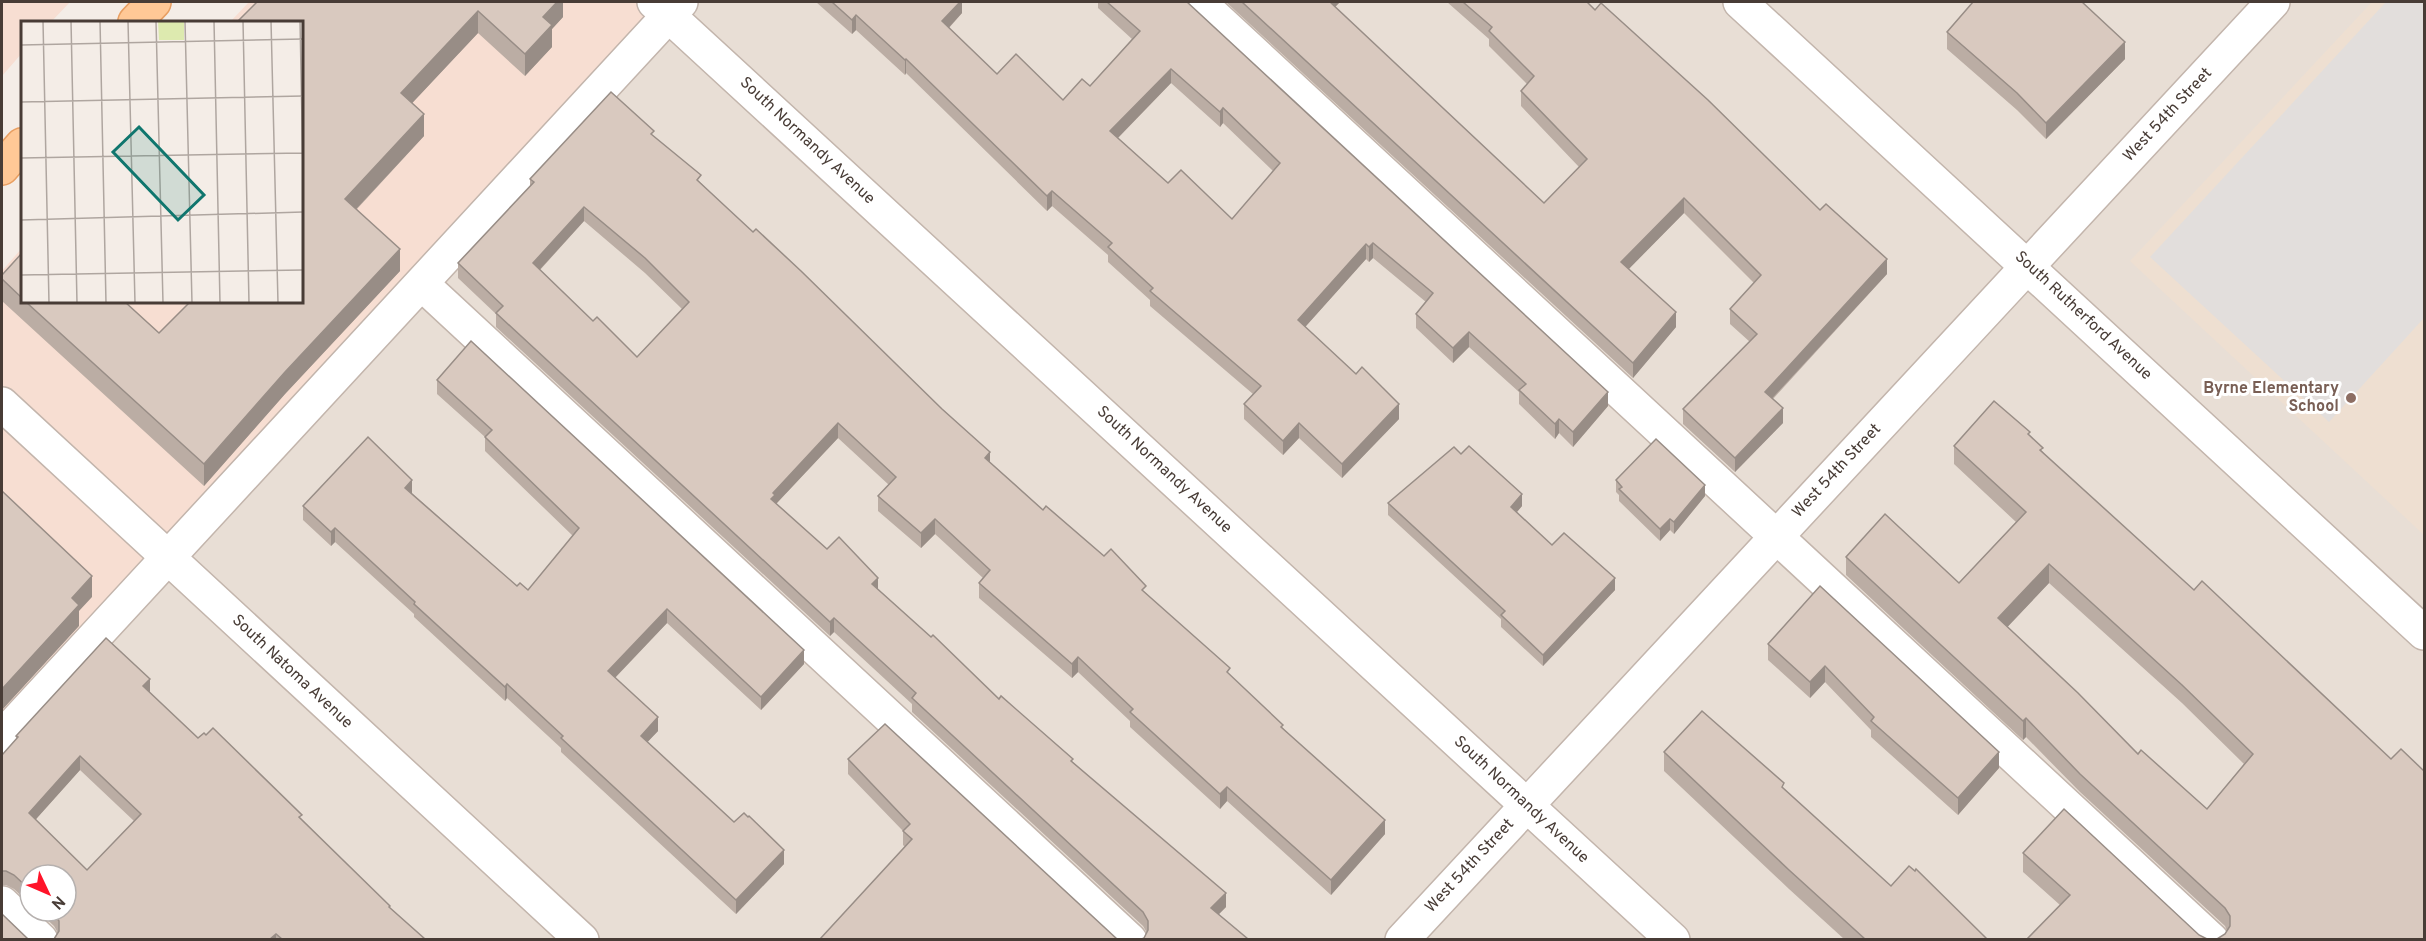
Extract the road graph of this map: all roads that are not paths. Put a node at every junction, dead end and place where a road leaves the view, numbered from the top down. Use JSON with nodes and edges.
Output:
{"nodes":[{"id":1,"x":154,"y":2,"type":"edge"},
{"id":2,"x":1199,"y":2,"type":"edge"},
{"id":3,"x":1740,"y":2,"type":"edge"},
{"id":4,"x":2273,"y":2,"type":"edge"},
{"id":5,"x":666,"y":6,"type":"edge"},
{"id":6,"x":136,"y":21,"type":"edge"},
{"id":7,"x":21,"y":146,"type":"edge"},
{"id":8,"x":2,"y":168,"type":"edge"},
{"id":9,"x":2029,"y":266,"type":"junction"},
{"id":10,"x":422,"y":284,"type":"junction"},
{"id":11,"x":2,"y":404,"type":"edge"},
{"id":12,"x":1776,"y":536,"type":"junction"},
{"id":13,"x":166,"y":557,"type":"junction"},
{"id":14,"x":2424,"y":633,"type":"edge"},
{"id":15,"x":2,"y":737,"type":"edge"},
{"id":16,"x":1527,"y":805,"type":"junction"},
{"id":17,"x":2,"y":903,"type":"edge"},
{"id":18,"x":41,"y":939,"type":"edge"},
{"id":19,"x":582,"y":939,"type":"edge"},
{"id":20,"x":1130,"y":939,"type":"edge"},
{"id":21,"x":1402,"y":939,"type":"edge"},
{"id":22,"x":1673,"y":939,"type":"edge"},
{"id":23,"x":2212,"y":939,"type":"edge"}],
"edges":[{"from":1,"to":6,"type":"main road"},
{"from":2,"to":12,"type":"street"},
{"from":3,"to":9,"type":"street","name":"South Rutherford Avenue"},
{"from":4,"to":9,"type":"street","name":"West 54th Street"},
{"from":5,"to":10,"type":"street"},
{"from":5,"to":16,"type":"street","name":"South Normandy Avenue"},
{"from":7,"to":8,"type":"main road"},
{"from":9,"to":12,"type":"street","name":"West 54th Street"},
{"from":9,"to":14,"type":"street","name":"South Rutherford Avenue"},
{"from":10,"to":13,"type":"street"},
{"from":10,"to":20,"type":"street"},
{"from":11,"to":13,"type":"street","name":"South Natoma Avenue"},
{"from":12,"to":16,"type":"street","name":"West 54th Street"},
{"from":12,"to":23,"type":"street"},
{"from":13,"to":15,"type":"street"},
{"from":13,"to":19,"type":"street","name":"South Natoma Avenue"},
{"from":16,"to":21,"type":"street","name":"West 54th Street"},
{"from":16,"to":22,"type":"street","name":"South Normandy Avenue"},
{"from":17,"to":18,"type":"street"}]}
